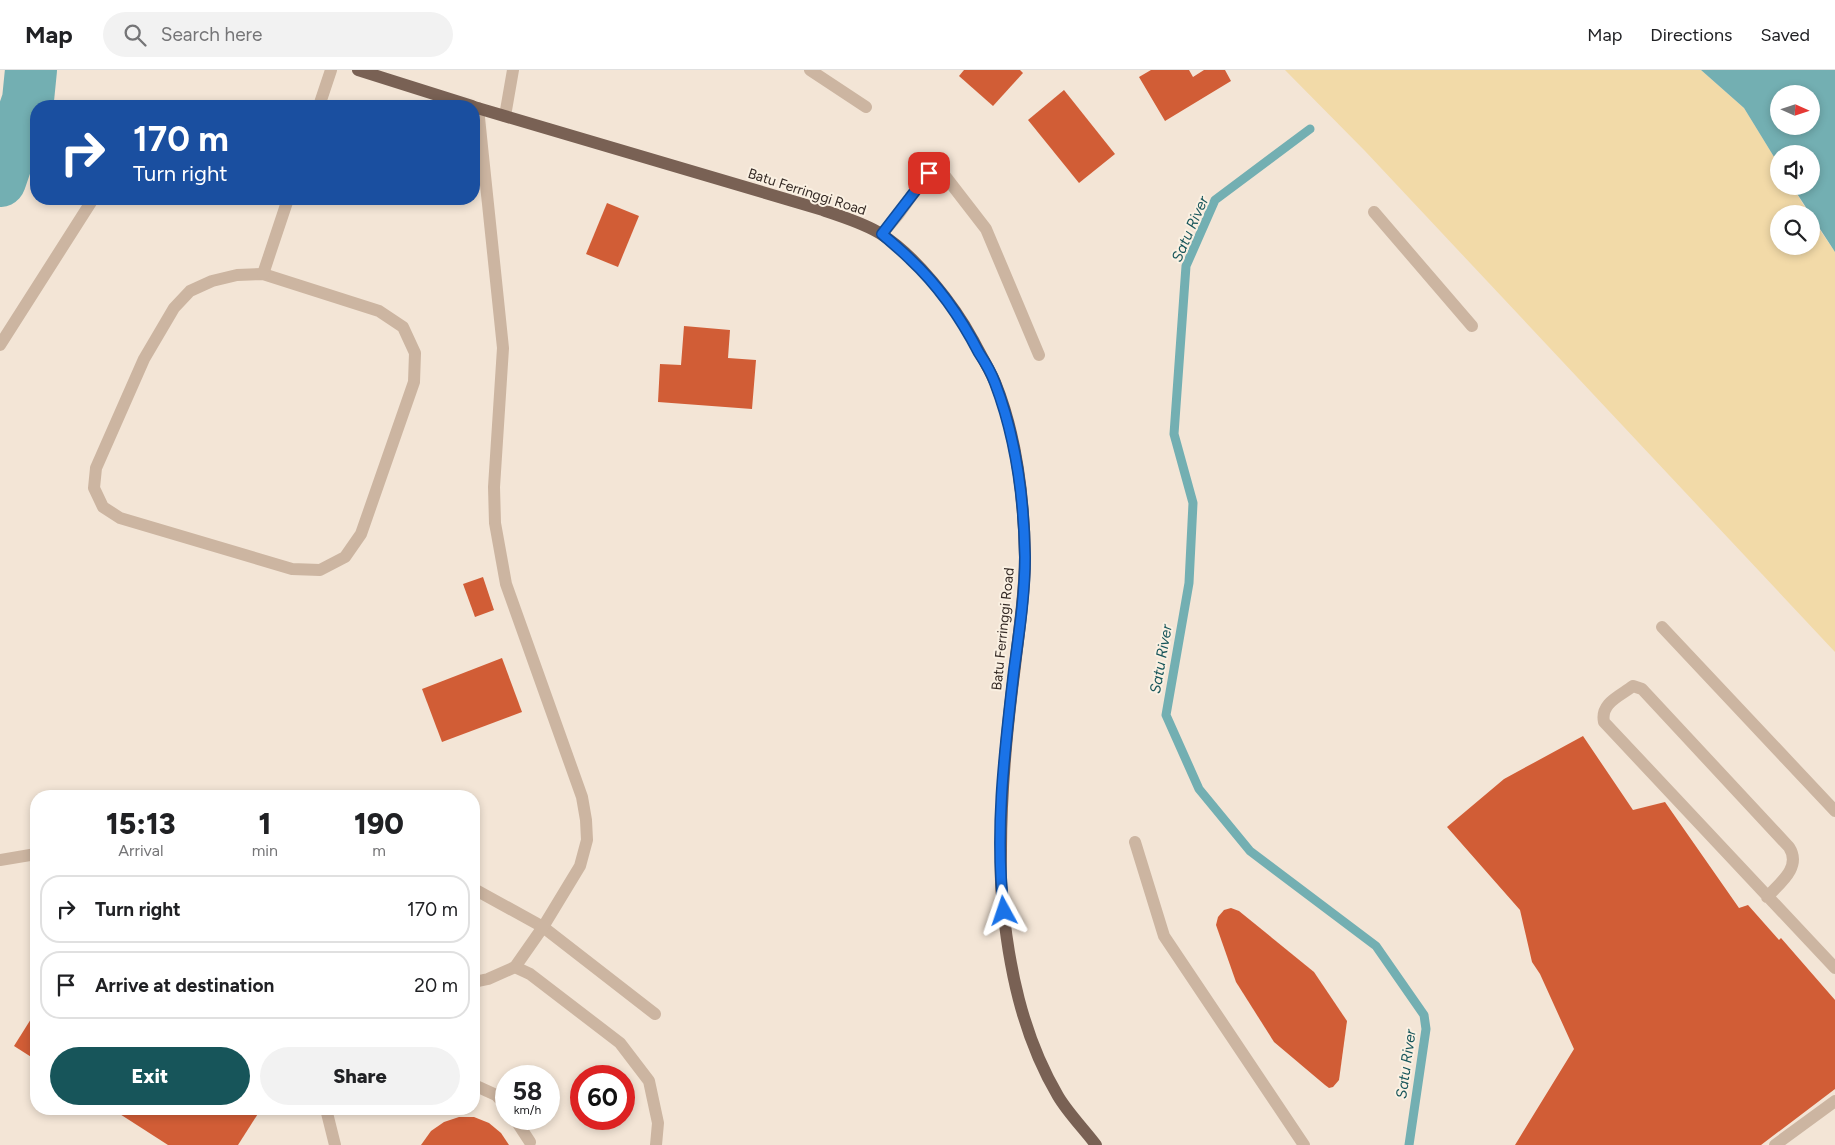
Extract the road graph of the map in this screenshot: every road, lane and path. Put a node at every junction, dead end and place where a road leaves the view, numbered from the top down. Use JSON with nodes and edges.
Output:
{"nodes":[{"id":1,"x":331,"y":70,"type":"edge"},
{"id":2,"x":358,"y":70,"type":"edge"},
{"id":3,"x":513,"y":70,"type":"edge"},
{"id":4,"x":810,"y":70,"type":"edge"},
{"id":5,"x":321,"y":100,"type":"edge"},
{"id":6,"x":453,"y":100,"type":"edge"},
{"id":7,"x":866,"y":107,"type":"dead end"},
{"id":8,"x":480,"y":108,"type":"edge"},
{"id":9,"x":505,"y":116,"type":"junction"},
{"id":10,"x":480,"y":150,"type":"edge"},
{"id":11,"x":89,"y":205,"type":"edge"},
{"id":12,"x":286,"y":205,"type":"edge"},
{"id":13,"x":1374,"y":212,"type":"dead end"},
{"id":14,"x":882,"y":234,"type":"junction"},
{"id":15,"x":263,"y":274,"type":"junction"},
{"id":16,"x":1472,"y":326,"type":"dead end"},
{"id":17,"x":0,"y":345,"type":"edge"},
{"id":18,"x":1039,"y":355,"type":"dead end"},
{"id":19,"x":1662,"y":627,"type":"dead end"},
{"id":20,"x":1835,"y":811,"type":"edge"},
{"id":21,"x":1135,"y":842,"type":"dead end"},
{"id":22,"x":30,"y":855,"type":"edge"},
{"id":23,"x":0,"y":860,"type":"edge"},
{"id":24,"x":480,"y":892,"type":"edge"},
{"id":25,"x":1767,"y":897,"type":"junction"},
{"id":26,"x":542,"y":927,"type":"junction"},
{"id":27,"x":514,"y":967,"type":"junction"},
{"id":28,"x":1835,"y":968,"type":"edge"},
{"id":29,"x":480,"y":981,"type":"edge"},
{"id":30,"x":655,"y":1014,"type":"dead end"},
{"id":31,"x":480,"y":1088,"type":"edge"},
{"id":32,"x":495,"y":1095,"type":"edge"},
{"id":33,"x":1835,"y":1101,"type":"edge"},
{"id":34,"x":328,"y":1115,"type":"edge"},
{"id":35,"x":522,"y":1130,"type":"edge"},
{"id":36,"x":530,"y":1142,"type":"dead end"},
{"id":37,"x":336,"y":1145,"type":"edge"},
{"id":38,"x":656,"y":1145,"type":"edge"},
{"id":39,"x":1096,"y":1145,"type":"edge"},
{"id":40,"x":1304,"y":1145,"type":"edge"},
{"id":41,"x":1775,"y":1145,"type":"edge"}],
"edges":[{"from":1,"to":5,"type":"street"},
{"from":2,"to":6,"type":"main road","name":"Batu Ferringgi Road"},
{"from":3,"to":9,"type":"street"},
{"from":4,"to":7,"type":"street"},
{"from":8,"to":9,"type":"main road","name":"Batu Ferringgi Road"},
{"from":9,"to":14,"type":"main road","name":"Batu Ferringgi Road"},
{"from":10,"to":26,"type":"street"},
{"from":11,"to":17,"type":"street"},
{"from":12,"to":15,"type":"street"},
{"from":13,"to":16,"type":"street"},
{"from":14,"to":18,"type":"street"},
{"from":14,"to":39,"type":"main road","name":"Batu Ferringgi Road"},
{"from":15,"to":15,"type":"street"},
{"from":19,"to":20,"type":"street"},
{"from":21,"to":40,"type":"street"},
{"from":22,"to":23,"type":"street"},
{"from":24,"to":26,"type":"street"},
{"from":25,"to":25,"type":"street"},
{"from":25,"to":28,"type":"street"},
{"from":26,"to":27,"type":"street"},
{"from":26,"to":30,"type":"street"},
{"from":27,"to":29,"type":"street"},
{"from":27,"to":38,"type":"street"},
{"from":31,"to":32,"type":"street"},
{"from":33,"to":41,"type":"street"},
{"from":34,"to":37,"type":"street"},
{"from":35,"to":36,"type":"street"}]}
